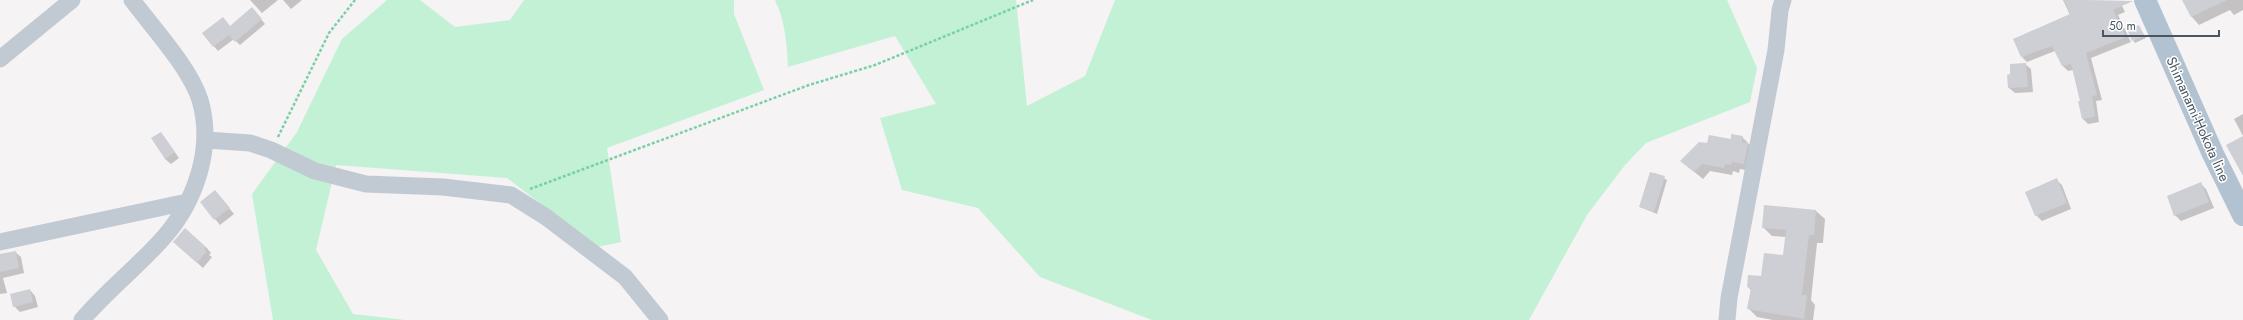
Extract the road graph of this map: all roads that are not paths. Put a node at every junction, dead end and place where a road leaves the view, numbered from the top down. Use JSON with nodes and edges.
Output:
{"nodes":[{"id":1,"x":72,"y":0,"type":"edge"},
{"id":2,"x":132,"y":0,"type":"edge"},
{"id":3,"x":1783,"y":0,"type":"edge"},
{"id":4,"x":2145,"y":0,"type":"edge"},
{"id":5,"x":0,"y":59,"type":"edge"},
{"id":6,"x":206,"y":140,"type":"junction"},
{"id":7,"x":187,"y":202,"type":"junction"},
{"id":8,"x":2243,"y":215,"type":"edge"},
{"id":9,"x":0,"y":242,"type":"edge"},
{"id":10,"x":82,"y":320,"type":"edge"},
{"id":11,"x":660,"y":320,"type":"edge"},
{"id":12,"x":1727,"y":320,"type":"edge"}],
"edges":[{"from":1,"to":5,"type":"street"},
{"from":2,"to":6,"type":"street"},
{"from":3,"to":12,"type":"street"},
{"from":4,"to":8,"type":"main road","name":"Shimanami-Hokota line"},
{"from":6,"to":7,"type":"street"},
{"from":6,"to":11,"type":"street"},
{"from":7,"to":9,"type":"street"},
{"from":7,"to":10,"type":"street"}]}
